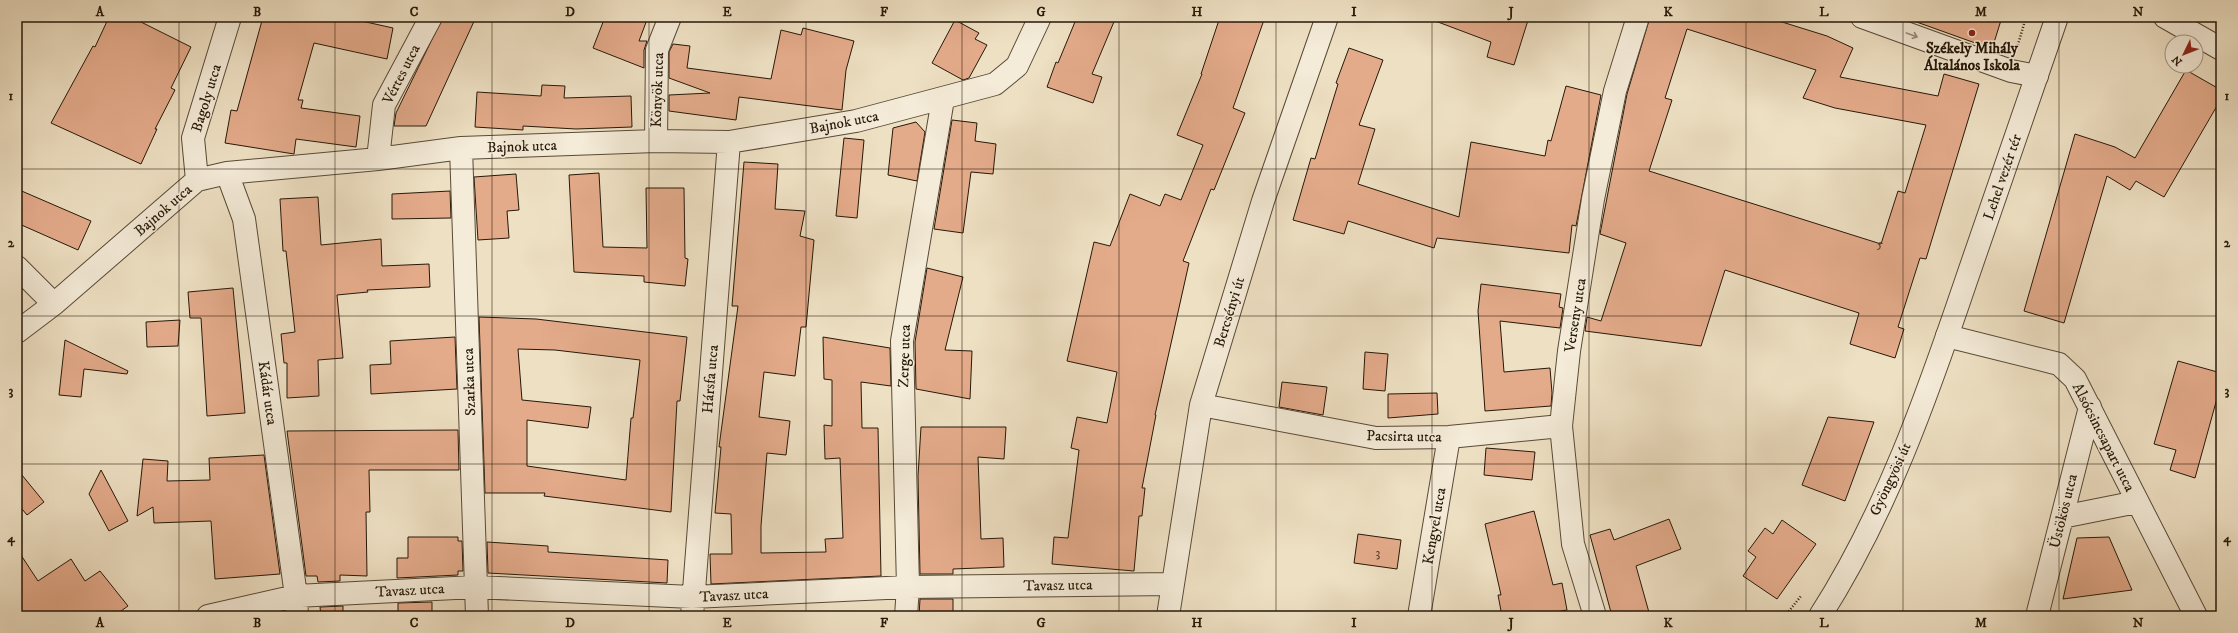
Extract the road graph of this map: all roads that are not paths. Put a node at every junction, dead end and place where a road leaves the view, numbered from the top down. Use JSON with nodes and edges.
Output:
{"nodes":[{"id":1,"x":230,"y":17,"type":"edge"},
{"id":2,"x":431,"y":17,"type":"edge"},
{"id":3,"x":670,"y":17,"type":"edge"},
{"id":4,"x":1040,"y":17,"type":"edge"},
{"id":5,"x":1327,"y":17,"type":"edge"},
{"id":6,"x":1638,"y":17,"type":"edge"},
{"id":7,"x":1862,"y":17,"type":"edge"},
{"id":8,"x":2057,"y":17,"type":"edge"},
{"id":9,"x":2166,"y":17,"type":"edge"},
{"id":10,"x":2221,"y":50,"type":"edge"},
{"id":11,"x":2037,"y":76,"type":"junction"},
{"id":12,"x":943,"y":99,"type":"junction"},
{"id":13,"x":656,"y":141,"type":"junction"},
{"id":14,"x":729,"y":142,"type":"junction"},
{"id":15,"x":461,"y":148,"type":"junction"},
{"id":16,"x":378,"y":159,"type":"junction"},
{"id":17,"x":227,"y":173,"type":"junction"},
{"id":18,"x":197,"y":180,"type":"junction"},
{"id":19,"x":17,"y":267,"type":"edge"},
{"id":20,"x":54,"y":304,"type":"junction"},
{"id":21,"x":17,"y":332,"type":"edge"},
{"id":22,"x":1947,"y":336,"type":"junction"},
{"id":23,"x":1201,"y":405,"type":"junction"},
{"id":24,"x":2090,"y":407,"type":"junction"},
{"id":25,"x":1561,"y":426,"type":"junction"},
{"id":26,"x":1449,"y":437,"type":"junction"},
{"id":27,"x":2137,"y":502,"type":"junction"},
{"id":28,"x":2062,"y":517,"type":"junction"},
{"id":29,"x":1172,"y":584,"type":"junction"},
{"id":30,"x":475,"y":587,"type":"junction"},
{"id":31,"x":908,"y":587,"type":"junction"},
{"id":32,"x":297,"y":606,"type":"edge"},
{"id":33,"x":692,"y":606,"type":"edge"},
{"id":34,"x":208,"y":616,"type":"edge"},
{"id":35,"x":477,"y":616,"type":"edge"},
{"id":36,"x":906,"y":616,"type":"edge"},
{"id":37,"x":1168,"y":616,"type":"edge"},
{"id":38,"x":1419,"y":616,"type":"edge"},
{"id":39,"x":1595,"y":616,"type":"edge"},
{"id":40,"x":1820,"y":616,"type":"edge"},
{"id":41,"x":2036,"y":616,"type":"edge"},
{"id":42,"x":2196,"y":616,"type":"edge"}],
"edges":[{"from":1,"to":18,"type":"street","name":"Bagoly utca"},
{"from":2,"to":16,"type":"street","name":"Vértes utca"},
{"from":3,"to":13,"type":"street","name":"Könyök utca"},
{"from":4,"to":12,"type":"street","name":"Bajnok utca"},
{"from":5,"to":23,"type":"street","name":"Bercsényi út"},
{"from":6,"to":25,"type":"street","name":"Verseny utca"},
{"from":7,"to":11,"type":"street","one_way":true},
{"from":8,"to":11,"type":"street","name":"Lehel vezér tér"},
{"from":9,"to":10,"type":"street"},
{"from":11,"to":22,"type":"street","name":"Lehel vezér tér"},
{"from":12,"to":14,"type":"street","name":"Bajnok utca"},
{"from":12,"to":31,"type":"street","name":"Zerge utca"},
{"from":13,"to":14,"type":"street","name":"Bajnok utca"},
{"from":13,"to":15,"type":"street","name":"Bajnok utca"},
{"from":14,"to":33,"type":"street","name":"Hársfa utca"},
{"from":15,"to":16,"type":"street","name":"Bajnok utca"},
{"from":15,"to":30,"type":"street","name":"Szarka utca"},
{"from":16,"to":17,"type":"street","name":"Bajnok utca"},
{"from":17,"to":18,"type":"street","name":"Bajnok utca"},
{"from":17,"to":32,"type":"street","name":"Kádár utca"},
{"from":18,"to":20,"type":"street","name":"Bajnok utca"},
{"from":19,"to":20,"type":"street"},
{"from":20,"to":21,"type":"street","name":"Bajnok utca"},
{"from":22,"to":24,"type":"street","name":"Alsócsincsapart utca"},
{"from":22,"to":40,"type":"street","name":"Gyöngyösi út"},
{"from":23,"to":26,"type":"street","name":"Pacsirta utca"},
{"from":23,"to":29,"type":"street","name":"Bercsényi út"},
{"from":24,"to":27,"type":"street","name":"Alsócsincsapart utca"},
{"from":24,"to":28,"type":"street","name":"Üstökös utca"},
{"from":25,"to":26,"type":"street","name":"Pacsirta utca"},
{"from":25,"to":39,"type":"street","name":"Verseny utca"},
{"from":26,"to":38,"type":"street","name":"Kengyel utca"},
{"from":27,"to":28,"type":"street"},
{"from":27,"to":42,"type":"street","name":"Alsócsincsapart utca"},
{"from":28,"to":41,"type":"street","name":"Üstökös utca"},
{"from":29,"to":31,"type":"street","name":"Tavasz utca"},
{"from":29,"to":37,"type":"street","name":"Bercsényi út"},
{"from":30,"to":32,"type":"street","name":"Tavasz utca"},
{"from":30,"to":33,"type":"street","name":"Tavasz utca"},
{"from":30,"to":35,"type":"street","name":"Szarka utca"},
{"from":31,"to":33,"type":"street","name":"Tavasz utca"},
{"from":31,"to":36,"type":"street","name":"Zerge utca"},
{"from":32,"to":34,"type":"street","name":"Tavasz utca"}]}
